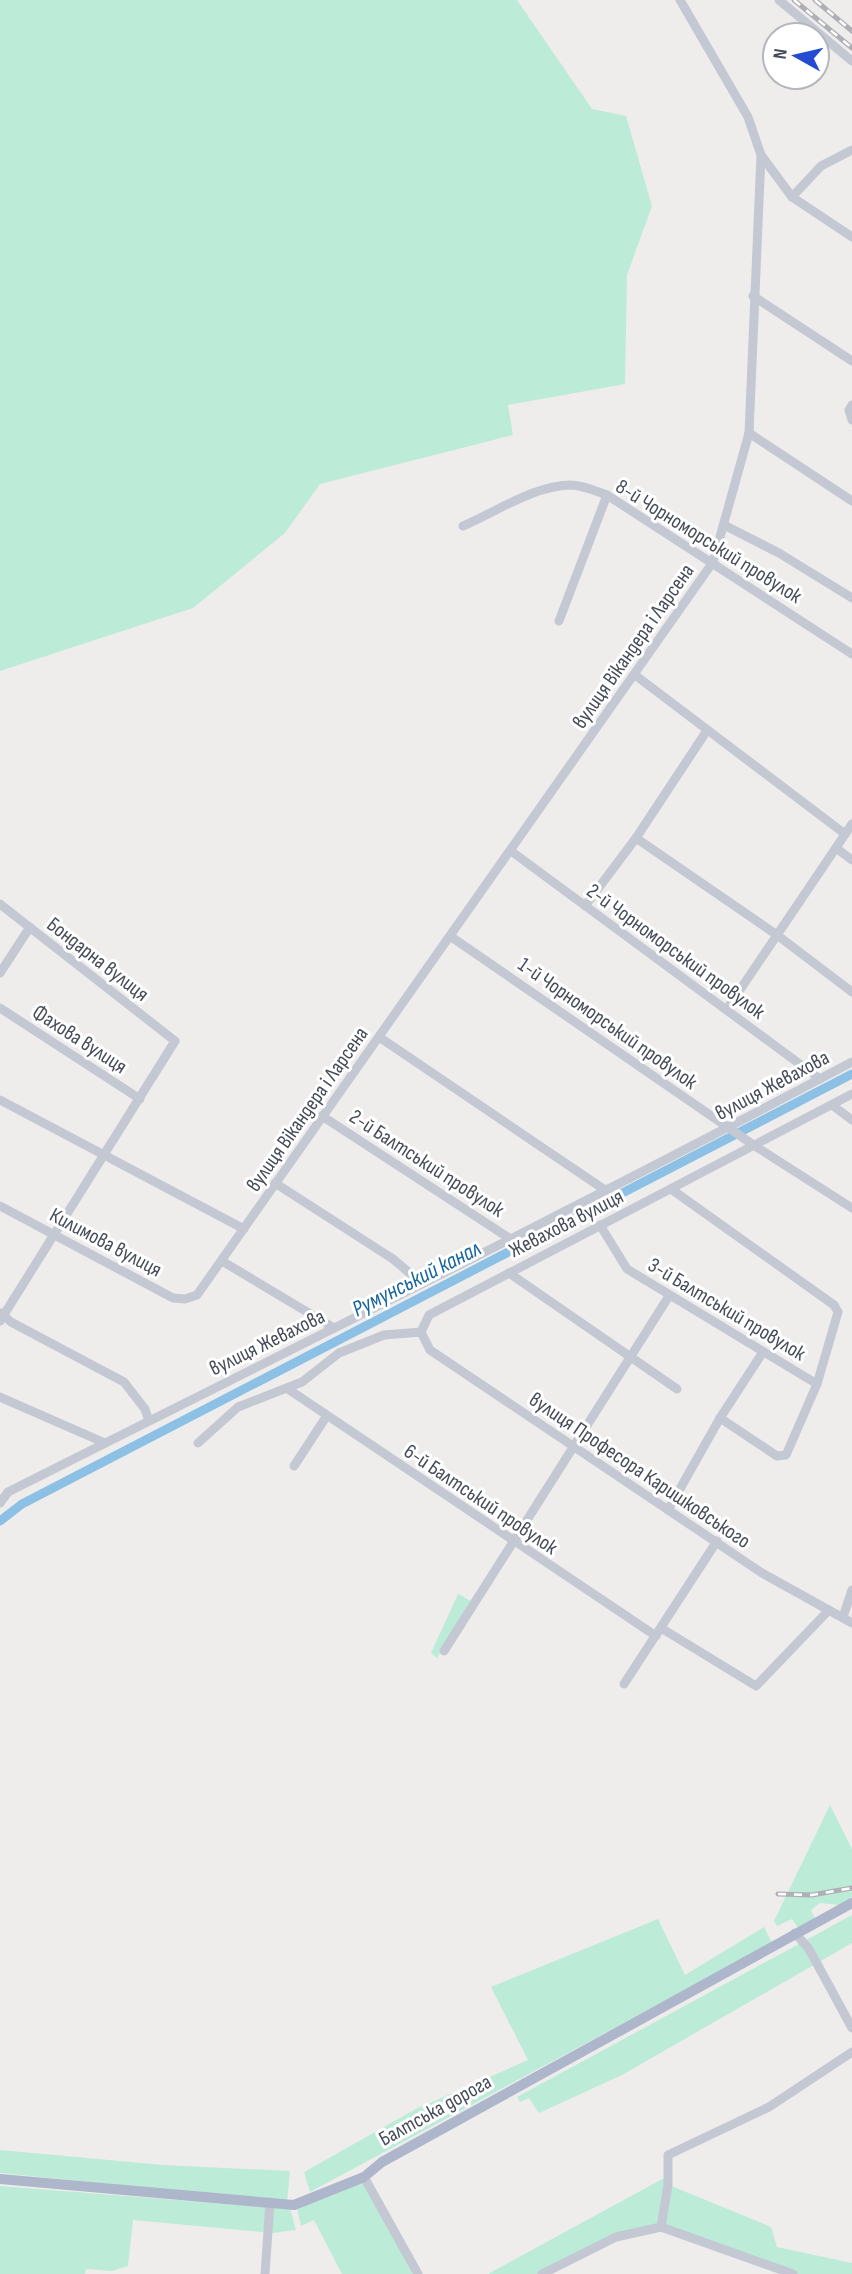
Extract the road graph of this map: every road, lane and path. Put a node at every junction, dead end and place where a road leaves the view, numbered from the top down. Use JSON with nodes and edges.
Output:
{"nodes":[{"id":1,"x":680,"y":0,"type":"edge"},
{"id":2,"x":779,"y":0,"type":"edge"},
{"id":3,"x":852,"y":61,"type":"edge"},
{"id":4,"x":852,"y":150,"type":"edge"},
{"id":5,"x":761,"y":155,"type":"junction"},
{"id":6,"x":792,"y":197,"type":"junction"},
{"id":7,"x":852,"y":237,"type":"edge"},
{"id":8,"x":753,"y":296,"type":"junction"},
{"id":9,"x":852,"y":361,"type":"edge"},
{"id":10,"x":852,"y":405,"type":"edge"},
{"id":11,"x":852,"y":420,"type":"edge"},
{"id":12,"x":749,"y":433,"type":"junction"},
{"id":13,"x":607,"y":495,"type":"junction"},
{"id":14,"x":852,"y":501,"type":"edge"},
{"id":15,"x":724,"y":525,"type":"junction"},
{"id":16,"x":463,"y":526,"type":"dead end"},
{"id":17,"x":713,"y":562,"type":"junction"},
{"id":18,"x":852,"y":598,"type":"edge"},
{"id":19,"x":559,"y":621,"type":"dead end"},
{"id":20,"x":852,"y":654,"type":"edge"},
{"id":21,"x":635,"y":675,"type":"junction"},
{"id":22,"x":706,"y":732,"type":"junction"},
{"id":23,"x":852,"y":824,"type":"edge"},
{"id":24,"x":845,"y":834,"type":"junction"},
{"id":25,"x":636,"y":838,"type":"junction"},
{"id":26,"x":836,"y":848,"type":"junction"},
{"id":27,"x":510,"y":851,"type":"junction"},
{"id":28,"x":852,"y":860,"type":"edge"},
{"id":29,"x":0,"y":904,"type":"edge"},
{"id":30,"x":585,"y":906,"type":"junction"},
{"id":31,"x":30,"y":927,"type":"junction"},
{"id":32,"x":777,"y":935,"type":"junction"},
{"id":33,"x":450,"y":936,"type":"junction"},
{"id":34,"x":0,"y":974,"type":"edge"},
{"id":35,"x":852,"y":992,"type":"edge"},
{"id":36,"x":0,"y":1008,"type":"edge"},
{"id":37,"x":727,"y":1009,"type":"junction"},
{"id":38,"x":379,"y":1037,"type":"junction"},
{"id":39,"x":852,"y":1062,"type":"edge"},
{"id":40,"x":820,"y":1079,"type":"junction"},
{"id":41,"x":852,"y":1094,"type":"edge"},
{"id":42,"x":140,"y":1099,"type":"junction"},
{"id":43,"x":0,"y":1100,"type":"edge"},
{"id":44,"x":832,"y":1105,"type":"junction"},
{"id":45,"x":322,"y":1116,"type":"junction"},
{"id":46,"x":852,"y":1120,"type":"edge"},
{"id":47,"x":732,"y":1130,"type":"junction"},
{"id":48,"x":753,"y":1145,"type":"junction"},
{"id":49,"x":105,"y":1154,"type":"junction"},
{"id":50,"x":275,"y":1183,"type":"junction"},
{"id":51,"x":671,"y":1189,"type":"junction"},
{"id":52,"x":605,"y":1190,"type":"junction"},
{"id":53,"x":0,"y":1206,"type":"edge"},
{"id":54,"x":852,"y":1208,"type":"edge"},
{"id":55,"x":600,"y":1225,"type":"junction"},
{"id":56,"x":244,"y":1229,"type":"junction"},
{"id":57,"x":54,"y":1232,"type":"junction"},
{"id":58,"x":512,"y":1240,"type":"junction"},
{"id":59,"x":222,"y":1261,"type":"junction"},
{"id":60,"x":509,"y":1273,"type":"junction"},
{"id":61,"x":420,"y":1283,"type":"junction"},
{"id":62,"x":197,"y":1295,"type":"joint"},
{"id":63,"x":669,"y":1296,"type":"junction"},
{"id":64,"x":1,"y":1315,"type":"edge"},
{"id":65,"x":334,"y":1328,"type":"junction"},
{"id":66,"x":421,"y":1332,"type":"junction"},
{"id":67,"x":763,"y":1352,"type":"junction"},
{"id":68,"x":629,"y":1358,"type":"junction"},
{"id":69,"x":817,"y":1384,"type":"junction"},
{"id":70,"x":288,"y":1389,"type":"junction"},
{"id":71,"x":677,"y":1389,"type":"dead end"},
{"id":72,"x":0,"y":1397,"type":"edge"},
{"id":73,"x":326,"y":1417,"type":"junction"},
{"id":74,"x":720,"y":1418,"type":"junction"},
{"id":75,"x":149,"y":1420,"type":"junction"},
{"id":76,"x":104,"y":1443,"type":"junction"},
{"id":77,"x":198,"y":1443,"type":"dead end"},
{"id":78,"x":573,"y":1447,"type":"junction"},
{"id":79,"x":294,"y":1466,"type":"dead end"},
{"id":80,"x":2,"y":1497,"type":"edge"},
{"id":81,"x":668,"y":1510,"type":"junction"},
{"id":82,"x":513,"y":1541,"type":"junction"},
{"id":83,"x":717,"y":1541,"type":"junction"},
{"id":84,"x":852,"y":1590,"type":"edge"},
{"id":85,"x":829,"y":1609,"type":"junction"},
{"id":86,"x":843,"y":1616,"type":"junction"},
{"id":87,"x":852,"y":1623,"type":"edge"},
{"id":88,"x":658,"y":1632,"type":"junction"},
{"id":89,"x":444,"y":1651,"type":"dead end"},
{"id":90,"x":624,"y":1684,"type":"dead end"},
{"id":91,"x":852,"y":1902,"type":"edge"},
{"id":92,"x":795,"y":1933,"type":"junction"},
{"id":93,"x":852,"y":2028,"type":"edge"},
{"id":94,"x":852,"y":2052,"type":"edge"},
{"id":95,"x":364,"y":2177,"type":"junction"},
{"id":96,"x":0,"y":2179,"type":"edge"},
{"id":97,"x":270,"y":2202,"type":"junction"},
{"id":98,"x":661,"y":2227,"type":"junction"},
{"id":99,"x":265,"y":2274,"type":"edge"},
{"id":100,"x":418,"y":2274,"type":"edge"},
{"id":101,"x":542,"y":2274,"type":"edge"},
{"id":102,"x":793,"y":2274,"type":"edge"}],
"edges":[{"from":1,"to":5,"type":"street","name":"вулиця Вікандера і Ларсена"},
{"from":2,"to":3,"type":"street"},
{"from":4,"to":6,"type":"street"},
{"from":5,"to":6,"type":"street"},
{"from":5,"to":8,"type":"street","name":"вулиця Вікандера і Ларсена"},
{"from":6,"to":7,"type":"street"},
{"from":8,"to":9,"type":"street"},
{"from":8,"to":12,"type":"street","name":"вулиця Вікандера і Ларсена"},
{"from":10,"to":11,"type":"street"},
{"from":12,"to":14,"type":"street"},
{"from":12,"to":15,"type":"street","name":"вулиця Вікандера і Ларсена"},
{"from":13,"to":16,"type":"street","name":"8-й Чорноморський провулок"},
{"from":13,"to":17,"type":"street","name":"8-й Чорноморський провулок"},
{"from":13,"to":19,"type":"street"},
{"from":15,"to":17,"type":"street","name":"вулиця Вікандера і Ларсена"},
{"from":15,"to":18,"type":"street"},
{"from":17,"to":20,"type":"street","name":"8-й Чорноморський провулок"},
{"from":17,"to":21,"type":"street","name":"вулиця Вікандера і Ларсена"},
{"from":21,"to":22,"type":"street"},
{"from":21,"to":27,"type":"street","name":"вулиця Вікандера і Ларсена"},
{"from":22,"to":24,"type":"street"},
{"from":22,"to":25,"type":"street"},
{"from":23,"to":24,"type":"street"},
{"from":24,"to":26,"type":"street"},
{"from":25,"to":30,"type":"street"},
{"from":25,"to":32,"type":"street"},
{"from":26,"to":28,"type":"street"},
{"from":26,"to":32,"type":"street"},
{"from":27,"to":30,"type":"street","name":"2-й Чорноморський провулок"},
{"from":27,"to":33,"type":"street","name":"вулиця Вікандера і Ларсена"},
{"from":29,"to":31,"type":"street","name":"Бондарна вулиця"},
{"from":30,"to":37,"type":"street","name":"2-й Чорноморський провулок"},
{"from":31,"to":34,"type":"street"},
{"from":31,"to":42,"type":"street","name":"Бондарна вулиця"},
{"from":32,"to":35,"type":"street"},
{"from":32,"to":37,"type":"street"},
{"from":33,"to":38,"type":"street","name":"вулиця Вікандера і Ларсена"},
{"from":33,"to":47,"type":"street","name":"1-й Чорноморський провулок"},
{"from":36,"to":42,"type":"street","name":"Фахова вулиця"},
{"from":37,"to":40,"type":"street","name":"2-й Чорноморський провулок"},
{"from":38,"to":45,"type":"street","name":"вулиця Вікандера і Ларсена"},
{"from":38,"to":52,"type":"street"},
{"from":39,"to":40,"type":"street","name":"вулиця Жевахова"},
{"from":40,"to":47,"type":"street","name":"вулиця Жевахова"},
{"from":41,"to":44,"type":"street","name":"Жевахова вулиця"},
{"from":42,"to":49,"type":"street"},
{"from":43,"to":49,"type":"street"},
{"from":44,"to":46,"type":"street"},
{"from":44,"to":48,"type":"street","name":"Жевахова вулиця"},
{"from":45,"to":50,"type":"street","name":"вулиця Вікандера і Ларсена"},
{"from":45,"to":58,"type":"street","name":"2-й Балтський провулок"},
{"from":47,"to":48,"type":"street","name":"1-й Чорноморський провулок"},
{"from":47,"to":52,"type":"street","name":"вулиця Жевахова"},
{"from":48,"to":51,"type":"street","name":"Жевахова вулиця"},
{"from":48,"to":54,"type":"street","name":"1-й Чорноморський провулок"},
{"from":49,"to":56,"type":"street"},
{"from":49,"to":57,"type":"street"},
{"from":50,"to":56,"type":"street","name":"вулиця Вікандера і Ларсена"},
{"from":50,"to":61,"type":"street"},
{"from":51,"to":55,"type":"street","name":"Жевахова вулиця"},
{"from":51,"to":69,"type":"street"},
{"from":52,"to":58,"type":"street","name":"вулиця Жевахова"},
{"from":53,"to":57,"type":"street","name":"Килимова вулиця"},
{"from":55,"to":60,"type":"street","name":"Жевахова вулиця"},
{"from":55,"to":63,"type":"street","name":"3-й Балтський провулок"},
{"from":56,"to":59,"type":"street","name":"вулиця Вікандера і Ларсена"},
{"from":57,"to":62,"type":"street","name":"Килимова вулиця"},
{"from":57,"to":64,"type":"street"},
{"from":58,"to":61,"type":"street","name":"вулиця Жевахова"},
{"from":59,"to":62,"type":"street","name":"вулиця Вікандера і Ларсена"},
{"from":59,"to":65,"type":"street"},
{"from":60,"to":66,"type":"street","name":"Жевахова вулиця"},
{"from":60,"to":68,"type":"street"},
{"from":61,"to":65,"type":"street","name":"вулиця Жевахова"},
{"from":63,"to":67,"type":"street","name":"3-й Балтський провулок"},
{"from":63,"to":68,"type":"street"},
{"from":64,"to":75,"type":"street"},
{"from":65,"to":75,"type":"street","name":"вулиця Жевахова"},
{"from":66,"to":70,"type":"street"},
{"from":66,"to":78,"type":"street","name":"вулиця Професора Каришковського"},
{"from":67,"to":69,"type":"street","name":"3-й Балтський провулок"},
{"from":67,"to":74,"type":"street"},
{"from":68,"to":71,"type":"street"},
{"from":68,"to":78,"type":"street"},
{"from":69,"to":74,"type":"street"},
{"from":70,"to":73,"type":"street","name":"6-й Балтський провулок"},
{"from":70,"to":77,"type":"street"},
{"from":72,"to":76,"type":"street"},
{"from":73,"to":79,"type":"street"},
{"from":73,"to":82,"type":"street","name":"6-й Балтський провулок"},
{"from":74,"to":81,"type":"street"},
{"from":75,"to":76,"type":"street","name":"вулиця Жевахова"},
{"from":76,"to":80,"type":"street","name":"вулиця Жевахова"},
{"from":78,"to":81,"type":"street","name":"вулиця Професора Каришковського"},
{"from":78,"to":82,"type":"street"},
{"from":81,"to":83,"type":"street","name":"вулиця Професора Каришковського"},
{"from":82,"to":88,"type":"street","name":"6-й Балтський провулок"},
{"from":82,"to":89,"type":"street"},
{"from":83,"to":85,"type":"street","name":"вулиця Професора Каришковського"},
{"from":83,"to":88,"type":"street"},
{"from":84,"to":86,"type":"street"},
{"from":85,"to":86,"type":"street","name":"вулиця Професора Каришковського"},
{"from":85,"to":88,"type":"street","name":"6-й Балтський провулок"},
{"from":86,"to":87,"type":"street","name":"вулиця Професора Каришковського"},
{"from":88,"to":90,"type":"street"},
{"from":91,"to":92,"type":"main road","name":"Балтська дорога"},
{"from":92,"to":93,"type":"street"},
{"from":92,"to":95,"type":"main road","name":"Балтська дорога"},
{"from":94,"to":98,"type":"street"},
{"from":95,"to":97,"type":"main road","name":"Балтська дорога"},
{"from":95,"to":100,"type":"street"},
{"from":96,"to":97,"type":"main road","name":"Балтська дорога"},
{"from":97,"to":99,"type":"street"},
{"from":98,"to":101,"type":"street"},
{"from":98,"to":102,"type":"street"}]}
